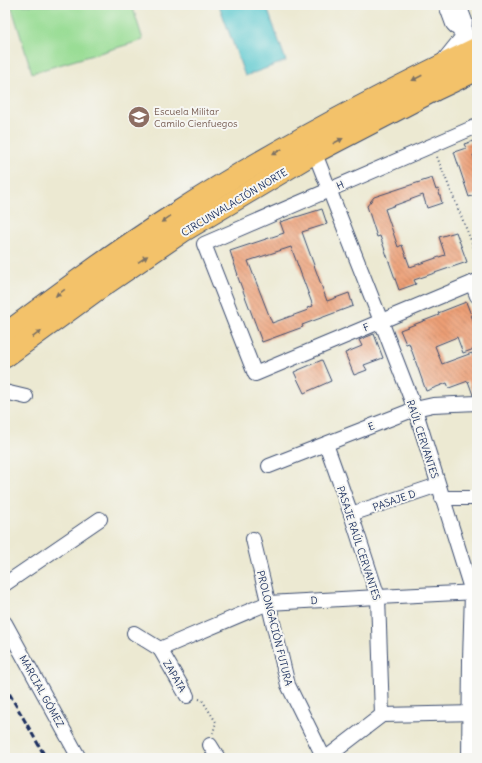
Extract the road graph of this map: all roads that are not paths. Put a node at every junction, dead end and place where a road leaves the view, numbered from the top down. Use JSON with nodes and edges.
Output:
{"nodes":[{"id":1,"x":446,"y":5,"type":"edge"},
{"id":2,"x":459,"y":5,"type":"edge"},
{"id":3,"x":473,"y":40,"type":"edge"},
{"id":4,"x":439,"y":66,"type":"junction"},
{"id":5,"x":477,"y":70,"type":"edge"},
{"id":6,"x":437,"y":89,"type":"junction"},
{"id":7,"x":477,"y":126,"type":"edge"},
{"id":8,"x":311,"y":144,"type":"junction"},
{"id":9,"x":328,"y":190,"type":"junction"},
{"id":10,"x":474,"y":282,"type":"edge"},
{"id":11,"x":477,"y":296,"type":"edge"},
{"id":12,"x":381,"y":321,"type":"junction"},
{"id":13,"x":5,"y":334,"type":"edge"},
{"id":14,"x":5,"y":357,"type":"edge"},
{"id":15,"x":255,"y":374,"type":"joint"},
{"id":16,"x":5,"y":392,"type":"edge"},
{"id":17,"x":26,"y":397,"type":"dead end"},
{"id":18,"x":477,"y":403,"type":"edge"},
{"id":19,"x":415,"y":409,"type":"junction"},
{"id":20,"x":326,"y":444,"type":"junction"},
{"id":21,"x":269,"y":466,"type":"dead end"},
{"id":22,"x":440,"y":491,"type":"junction"},
{"id":23,"x":477,"y":498,"type":"edge"},
{"id":24,"x":351,"y":514,"type":"junction"},
{"id":25,"x":100,"y":519,"type":"dead end"},
{"id":26,"x":253,"y":539,"type":"dead end"},
{"id":27,"x":5,"y":584,"type":"edge"},
{"id":28,"x":474,"y":592,"type":"edge"},
{"id":29,"x":378,"y":597,"type":"junction"},
{"id":30,"x":268,"y":603,"type":"junction"},
{"id":31,"x":5,"y":623,"type":"edge"},
{"id":32,"x":134,"y":633,"type":"dead end"},
{"id":33,"x":160,"y":649,"type":"junction"},
{"id":34,"x":187,"y":696,"type":"road end"},
{"id":35,"x":473,"y":714,"type":"edge"},
{"id":36,"x":382,"y":715,"type":"junction"},
{"id":37,"x":210,"y":745,"type":"road end"},
{"id":38,"x":79,"y":758,"type":"edge"},
{"id":39,"x":218,"y":758,"type":"edge"},
{"id":40,"x":325,"y":758,"type":"edge"},
{"id":41,"x":469,"y":758,"type":"edge"}],
"edges":[{"from":1,"to":3,"type":"street"},
{"from":2,"to":3,"type":"street"},
{"from":3,"to":4,"type":"highway","name":"CIRCUNVALACIÓN NORTE"},
{"from":4,"to":6,"type":"street"},
{"from":4,"to":8,"type":"highway","name":"CIRCUNVALACIÓN NORTE","one_way":true},
{"from":5,"to":6,"type":"highway","name":"CIRCUNVALACIÓN NORTE"},
{"from":8,"to":6,"type":"highway","name":"CIRCUNVALACIÓN NORTE","one_way":true},
{"from":7,"to":9,"type":"street","name":"H"},
{"from":8,"to":9,"type":"street","name":"RAÚL CERVANTES"},
{"from":8,"to":13,"type":"highway","name":"CIRCUNVALACIÓN NORTE","one_way":true},
{"from":14,"to":8,"type":"highway","name":"CIRCUNVALACIÓN NORTE","one_way":true},
{"from":9,"to":12,"type":"street","name":"RAÚL CERVANTES"},
{"from":9,"to":15,"type":"street","name":"H"},
{"from":10,"to":11,"type":"street"},
{"from":10,"to":12,"type":"street","name":"F"},
{"from":12,"to":15,"type":"street","name":"F"},
{"from":12,"to":19,"type":"street","name":"RAÚL CERVANTES"},
{"from":16,"to":17,"type":"street"},
{"from":18,"to":19,"type":"street","name":"E"},
{"from":19,"to":20,"type":"street","name":"E"},
{"from":19,"to":22,"type":"street","name":"RAÚL CERVANTES"},
{"from":20,"to":21,"type":"street","name":"E"},
{"from":20,"to":24,"type":"street","name":"PASAJE RAÚL CERVANTES"},
{"from":22,"to":23,"type":"street","name":"PASAJE D"},
{"from":22,"to":24,"type":"street","name":"PASAJE D"},
{"from":22,"to":28,"type":"street","name":"RAÚL CERVANTES"},
{"from":24,"to":29,"type":"street","name":"PASAJE RAÚL CERVANTES"},
{"from":25,"to":27,"type":"street"},
{"from":26,"to":30,"type":"street","name":"PROLONGACIÓN FUTURA"},
{"from":28,"to":29,"type":"street","name":"D"},
{"from":28,"to":35,"type":"street","name":"RAÚL CERVANTES"},
{"from":29,"to":30,"type":"street","name":"D"},
{"from":29,"to":36,"type":"street","name":"PASAJE RAÚL CERVANTES"},
{"from":30,"to":33,"type":"street","name":"D"},
{"from":30,"to":40,"type":"street","name":"PROLONGACIÓN FUTURA"},
{"from":31,"to":38,"type":"street","name":"MARCIAL GÓMEZ"},
{"from":32,"to":33,"type":"street"},
{"from":33,"to":34,"type":"street","name":"ZAPATA"},
{"from":35,"to":36,"type":"street"},
{"from":35,"to":41,"type":"street","name":"RAÚL CERVANTES"},
{"from":36,"to":40,"type":"street"},
{"from":37,"to":39,"type":"street"}]}
